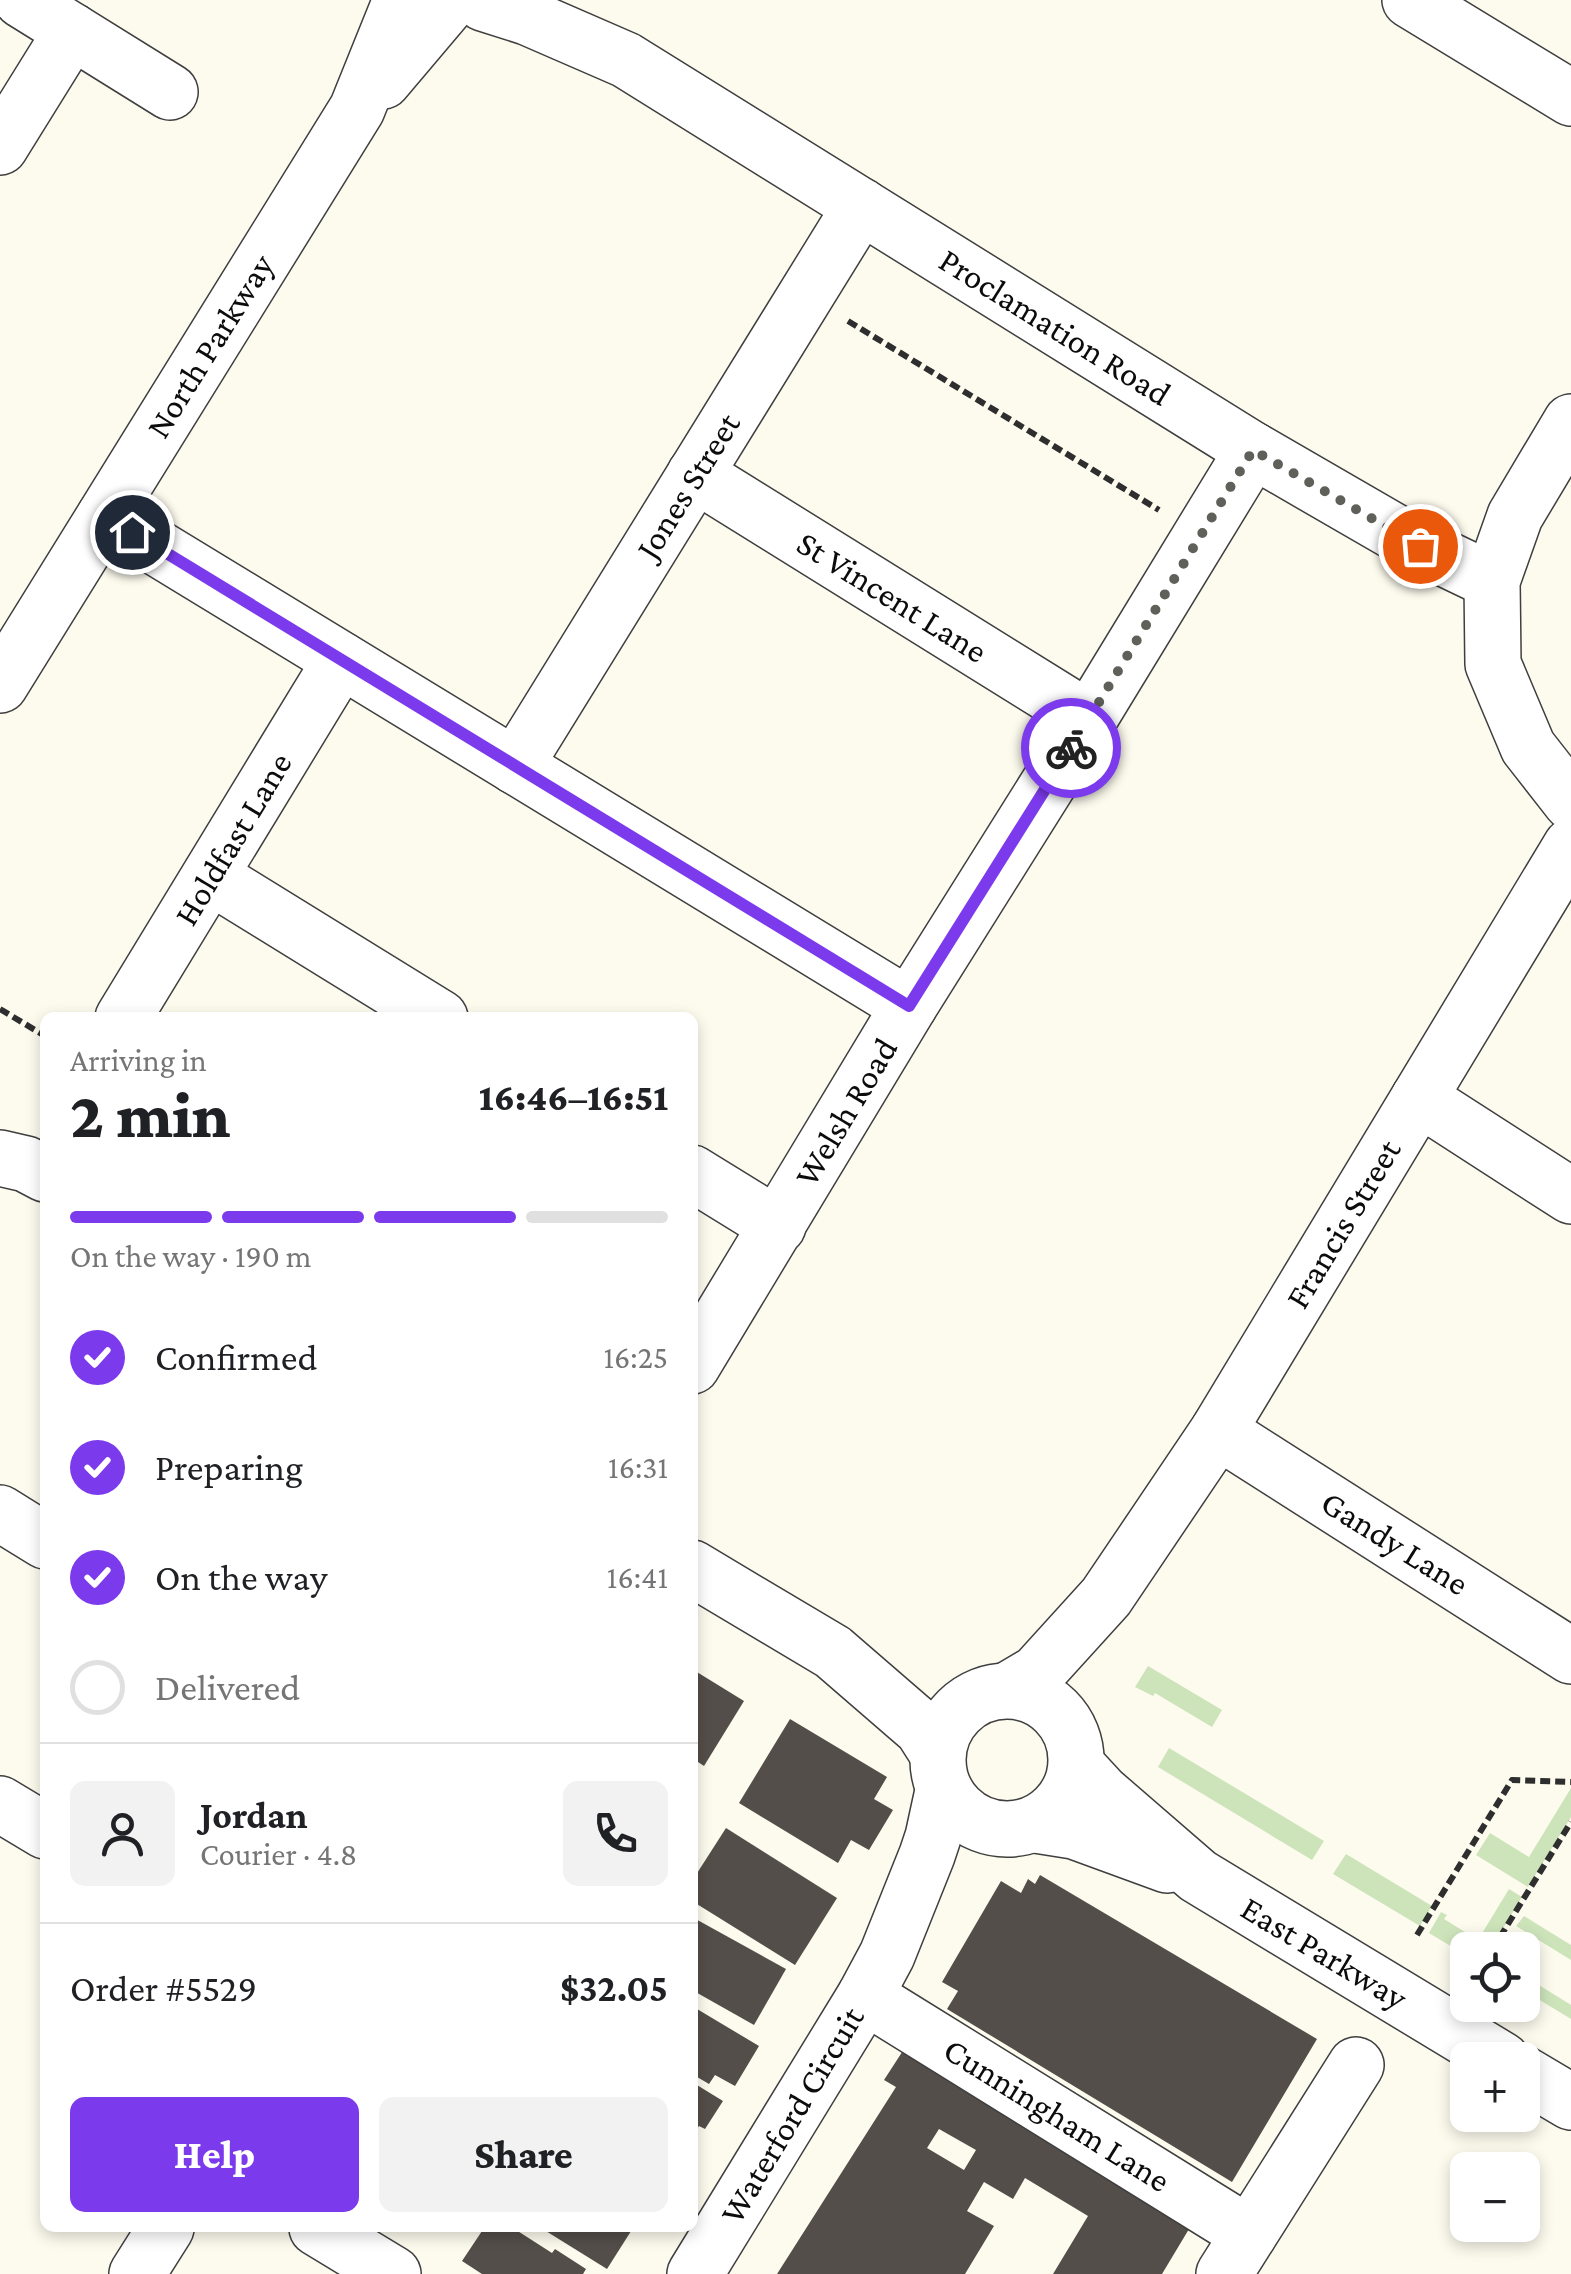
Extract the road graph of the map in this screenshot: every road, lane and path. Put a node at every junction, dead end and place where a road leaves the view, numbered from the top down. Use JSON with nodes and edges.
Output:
{"nodes":[{"id":1,"x":22,"y":0,"type":"edge"},
{"id":2,"x":566,"y":0,"type":"edge"},
{"id":3,"x":1410,"y":0,"type":"edge"},
{"id":4,"x":453,"y":1,"type":"edge"},
{"id":5,"x":72,"y":31,"type":"junction"},
{"id":6,"x":626,"y":60,"type":"junction"},
{"id":7,"x":170,"y":92,"type":"dead end"},
{"id":8,"x":1571,"y":98,"type":"edge"},
{"id":9,"x":0,"y":146,"type":"edge"},
{"id":10,"x":860,"y":206,"type":"junction"},
{"id":11,"x":844,"y":318,"type":"dead end"},
{"id":12,"x":1571,"y":422,"type":"edge"},
{"id":13,"x":1253,"y":450,"type":"junction"},
{"id":14,"x":695,"y":474,"type":"junction"},
{"id":15,"x":1158,"y":510,"type":"dead end"},
{"id":16,"x":105,"y":516,"type":"junction"},
{"id":17,"x":1492,"y":581,"type":"junction"},
{"id":18,"x":342,"y":660,"type":"junction"},
{"id":19,"x":0,"y":686,"type":"edge"},
{"id":20,"x":1089,"y":720,"type":"junction"},
{"id":21,"x":515,"y":766,"type":"junction"},
{"id":22,"x":1571,"y":802,"type":"edge"},
{"id":23,"x":1571,"y":846,"type":"edge"},
{"id":24,"x":210,"y":876,"type":"junction"},
{"id":25,"x":909,"y":1006,"type":"junction"},
{"id":26,"x":0,"y":1009,"type":"edge"},
{"id":27,"x":127,"y":1012,"type":"edge"},
{"id":28,"x":430,"y":1012,"type":"edge"},
{"id":29,"x":40,"y":1033,"type":"edge"},
{"id":30,"x":1420,"y":1098,"type":"junction"},
{"id":31,"x":0,"y":1158,"type":"edge"},
{"id":32,"x":40,"y":1171,"type":"edge"},
{"id":33,"x":698,"y":1177,"type":"edge"},
{"id":34,"x":1571,"y":1196,"type":"edge"},
{"id":35,"x":778,"y":1226,"type":"junction"},
{"id":36,"x":698,"y":1356,"type":"edge"},
{"id":37,"x":1218,"y":1431,"type":"junction"},
{"id":38,"x":0,"y":1513,"type":"edge"},
{"id":39,"x":40,"y":1538,"type":"edge"},
{"id":40,"x":698,"y":1572,"type":"edge"},
{"id":41,"x":1106,"y":1597,"type":"junction"},
{"id":42,"x":832,"y":1652,"type":"junction"},
{"id":43,"x":1571,"y":1656,"type":"edge"},
{"id":44,"x":996,"y":1691,"type":"junction"},
{"id":45,"x":1075,"y":1749,"type":"junction"},
{"id":46,"x":940,"y":1771,"type":"junction"},
{"id":47,"x":1571,"y":1782,"type":"edge"},
{"id":48,"x":0,"y":1804,"type":"edge"},
{"id":49,"x":1571,"y":1822,"type":"edge"},
{"id":50,"x":1018,"y":1828,"type":"junction"},
{"id":51,"x":40,"y":1829,"type":"edge"},
{"id":52,"x":1198,"y":1876,"type":"junction"},
{"id":53,"x":1503,"y":1932,"type":"edge"},
{"id":54,"x":1418,"y":1935,"type":"dead end"},
{"id":55,"x":876,"y":1975,"type":"junction"},
{"id":56,"x":1472,"y":2042,"type":"edge"},
{"id":57,"x":1356,"y":2065,"type":"dead end"},
{"id":58,"x":1540,"y":2083,"type":"edge"},
{"id":59,"x":1571,"y":2102,"type":"edge"},
{"id":60,"x":164,"y":2232,"type":"edge"},
{"id":61,"x":325,"y":2232,"type":"edge"},
{"id":62,"x":1236,"y":2254,"type":"edge"},
{"id":63,"x":138,"y":2274,"type":"edge"},
{"id":64,"x":394,"y":2274,"type":"edge"},
{"id":65,"x":695,"y":2274,"type":"edge"}],
"edges":[{"from":1,"to":5,"type":"street"},
{"from":2,"to":6,"type":"street","name":"Proclamation Road"},
{"from":3,"to":8,"type":"street"},
{"from":4,"to":6,"type":"street","name":"Proclamation Road"},
{"from":4,"to":16,"type":"street","name":"North Parkway"},
{"from":5,"to":7,"type":"street"},
{"from":5,"to":9,"type":"street"},
{"from":6,"to":10,"type":"street","name":"Proclamation Road"},
{"from":10,"to":13,"type":"street","name":"Proclamation Road"},
{"from":10,"to":14,"type":"street","name":"Jones Street"},
{"from":11,"to":15,"type":"path"},
{"from":12,"to":17,"type":"street"},
{"from":13,"to":17,"type":"street","name":"Proclamation Road"},
{"from":13,"to":20,"type":"street","name":"Welsh Road"},
{"from":14,"to":20,"type":"street","name":"St Vincent Lane"},
{"from":14,"to":21,"type":"street","name":"Jones Street"},
{"from":16,"to":18,"type":"street"},
{"from":16,"to":19,"type":"street","name":"North Parkway"},
{"from":17,"to":22,"type":"street"},
{"from":18,"to":21,"type":"street"},
{"from":18,"to":24,"type":"street","name":"Holdfast Lane"},
{"from":20,"to":25,"type":"street","name":"Welsh Road"},
{"from":21,"to":25,"type":"street"},
{"from":23,"to":30,"type":"street","name":"Francis Street"},
{"from":24,"to":27,"type":"street","name":"Holdfast Lane"},
{"from":24,"to":28,"type":"street"},
{"from":25,"to":35,"type":"street","name":"Welsh Road"},
{"from":26,"to":29,"type":"path"},
{"from":30,"to":34,"type":"street"},
{"from":30,"to":37,"type":"street","name":"Francis Street"},
{"from":31,"to":32,"type":"street"},
{"from":33,"to":35,"type":"street"},
{"from":35,"to":36,"type":"street","name":"Welsh Road"},
{"from":37,"to":41,"type":"street","name":"Francis Street"},
{"from":37,"to":43,"type":"street","name":"Gandy Lane"},
{"from":38,"to":39,"type":"street"},
{"from":40,"to":42,"type":"street"},
{"from":41,"to":44,"type":"street","name":"Francis Street"},
{"from":41,"to":45,"type":"street","name":"Francis Street"},
{"from":42,"to":44,"type":"street"},
{"from":42,"to":46,"type":"street"},
{"from":44,"to":45,"type":"street"},
{"from":44,"to":46,"type":"street"},
{"from":45,"to":50,"type":"street"},
{"from":45,"to":52,"type":"street","name":"East Parkway"},
{"from":46,"to":50,"type":"street"},
{"from":46,"to":55,"type":"street","name":"Waterford Circuit"},
{"from":47,"to":54,"type":"path"},
{"from":48,"to":51,"type":"street"},
{"from":49,"to":53,"type":"path"},
{"from":50,"to":52,"type":"street","name":"East Parkway"},
{"from":50,"to":55,"type":"street","name":"Waterford Circuit"},
{"from":52,"to":56,"type":"street","name":"East Parkway"},
{"from":55,"to":62,"type":"street","name":"Cunningham Lane"},
{"from":55,"to":65,"type":"street","name":"Waterford Circuit"},
{"from":57,"to":62,"type":"street"},
{"from":58,"to":59,"type":"street"},
{"from":60,"to":63,"type":"street"},
{"from":61,"to":64,"type":"street"}]}
